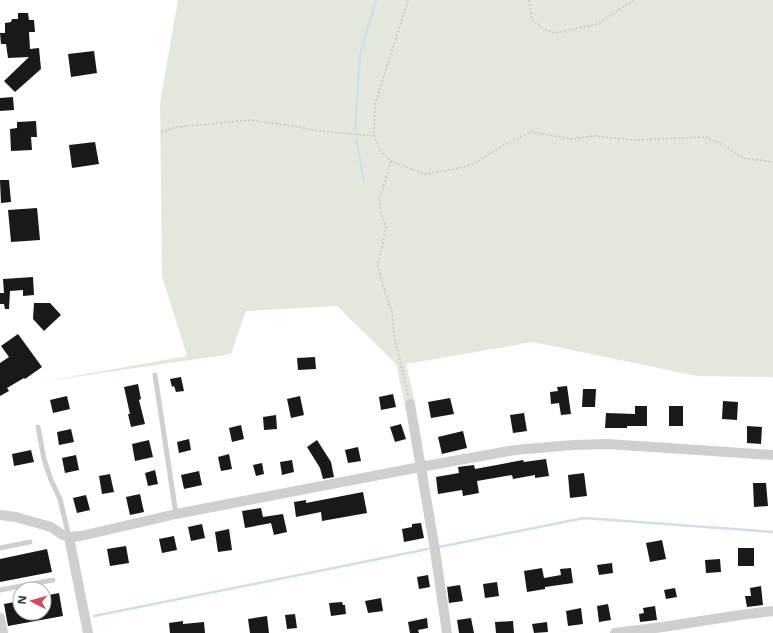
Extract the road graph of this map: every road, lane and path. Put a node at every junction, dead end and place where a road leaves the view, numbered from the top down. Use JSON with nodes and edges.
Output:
{"nodes":[{"id":1,"x":408,"y":0,"type":"edge"},
{"id":2,"x":529,"y":0,"type":"edge"},
{"id":3,"x":634,"y":0,"type":"edge"},
{"id":4,"x":160,"y":132,"type":"dead end"},
{"id":5,"x":374,"y":136,"type":"junction"},
{"id":6,"x":391,"y":161,"type":"junction"},
{"id":7,"x":773,"y":162,"type":"edge"},
{"id":8,"x":155,"y":375,"type":"dead end"},
{"id":9,"x":410,"y":404,"type":"joint"},
{"id":10,"x":38,"y":427,"type":"dead end"},
{"id":11,"x":773,"y":455,"type":"edge"},
{"id":12,"x":420,"y":467,"type":"junction"},
{"id":13,"x":176,"y":514,"type":"junction"},
{"id":14,"x":0,"y":515,"type":"edge"},
{"id":15,"x":69,"y":537,"type":"junction"},
{"id":16,"x":30,"y":542,"type":"dead end"},
{"id":17,"x":0,"y":548,"type":"edge"},
{"id":18,"x":53,"y":580,"type":"dead end"},
{"id":19,"x":0,"y":590,"type":"edge"},
{"id":20,"x":773,"y":611,"type":"edge"},
{"id":21,"x":0,"y":618,"type":"edge"},
{"id":22,"x":664,"y":630,"type":"edge"},
{"id":23,"x":3,"y":633,"type":"edge"},
{"id":24,"x":88,"y":633,"type":"edge"},
{"id":25,"x":447,"y":633,"type":"edge"},
{"id":26,"x":615,"y":633,"type":"edge"}],
"edges":[{"from":1,"to":5,"type":"path"},
{"from":2,"to":3,"type":"path"},
{"from":4,"to":5,"type":"path"},
{"from":5,"to":6,"type":"path"},
{"from":6,"to":7,"type":"path"},
{"from":6,"to":9,"type":"path"},
{"from":8,"to":13,"type":"lane"},
{"from":9,"to":12,"type":"street"},
{"from":10,"to":15,"type":"lane"},
{"from":11,"to":12,"type":"street"},
{"from":12,"to":13,"type":"street"},
{"from":12,"to":25,"type":"street"},
{"from":13,"to":15,"type":"street"},
{"from":14,"to":15,"type":"street"},
{"from":15,"to":24,"type":"street"},
{"from":16,"to":17,"type":"lane"},
{"from":18,"to":19,"type":"lane"},
{"from":20,"to":22,"type":"street"},
{"from":21,"to":23,"type":"street"},
{"from":22,"to":26,"type":"street"}]}
